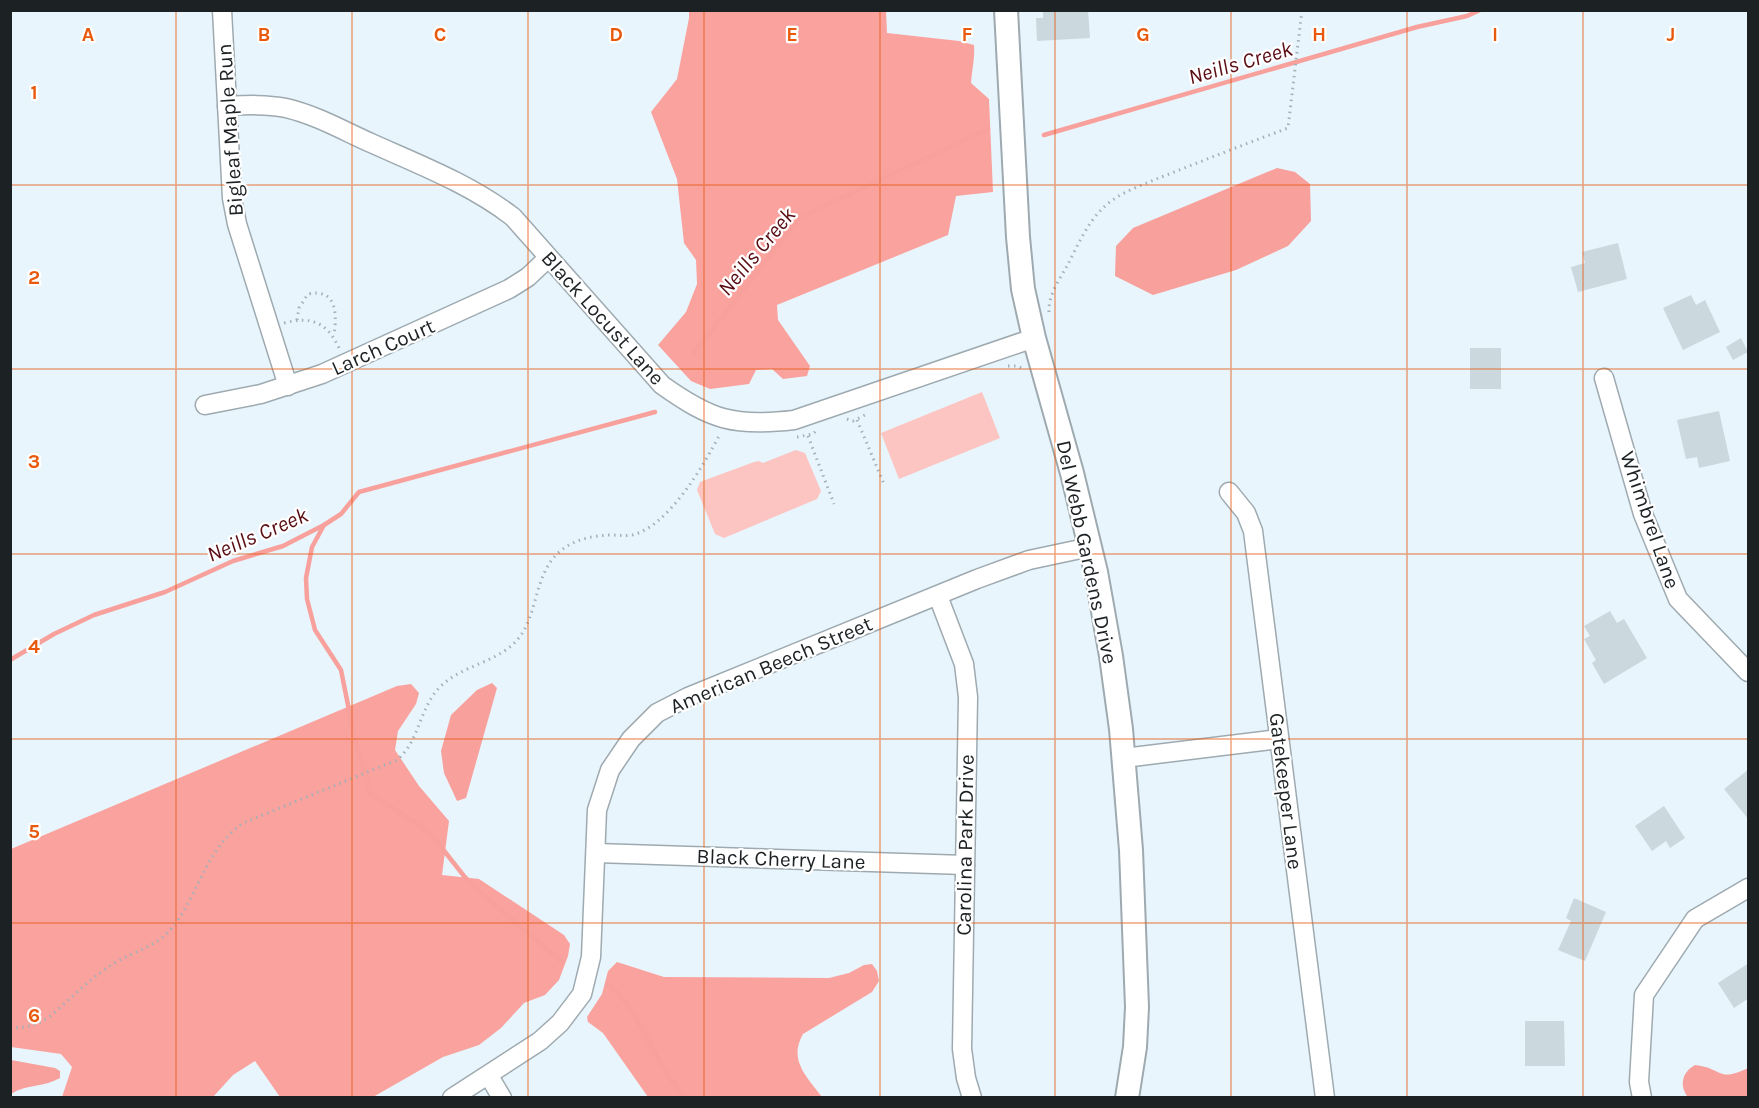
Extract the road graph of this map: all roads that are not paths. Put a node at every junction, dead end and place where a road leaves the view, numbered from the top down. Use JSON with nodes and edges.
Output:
{"nodes":[{"id":1,"x":222,"y":10,"type":"edge"},
{"id":2,"x":1006,"y":10,"type":"edge"},
{"id":3,"x":227,"y":106,"type":"junction"},
{"id":4,"x":548,"y":258,"type":"junction"},
{"id":5,"x":1034,"y":338,"type":"junction"},
{"id":6,"x":1604,"y":378,"type":"dead end"},
{"id":7,"x":288,"y":386,"type":"junction"},
{"id":8,"x":205,"y":405,"type":"dead end"},
{"id":9,"x":1229,"y":492,"type":"dead end"},
{"id":10,"x":1090,"y":547,"type":"junction"},
{"id":11,"x":938,"y":596,"type":"junction"},
{"id":12,"x":1749,"y":672,"type":"edge"},
{"id":13,"x":1280,"y":739,"type":"junction"},
{"id":14,"x":1124,"y":758,"type":"junction"},
{"id":15,"x":597,"y":853,"type":"junction"},
{"id":16,"x":965,"y":865,"type":"junction"},
{"id":17,"x":1749,"y":888,"type":"edge"},
{"id":18,"x":489,"y":1076,"type":"junction"},
{"id":19,"x":452,"y":1098,"type":"edge"},
{"id":20,"x":502,"y":1098,"type":"edge"},
{"id":21,"x":972,"y":1098,"type":"edge"},
{"id":22,"x":1127,"y":1098,"type":"edge"},
{"id":23,"x":1325,"y":1098,"type":"edge"},
{"id":24,"x":1642,"y":1098,"type":"edge"}],
"edges":[{"from":1,"to":3,"type":"street","name":"Bigleaf Maple Run"},
{"from":2,"to":5,"type":"street","name":"Del Webb Gardens Drive"},
{"from":3,"to":4,"type":"street","name":"Black Locust Lane"},
{"from":3,"to":7,"type":"street","name":"Bigleaf Maple Run"},
{"from":4,"to":5,"type":"street","name":"Black Locust Lane"},
{"from":4,"to":7,"type":"street","name":"Larch Court"},
{"from":5,"to":10,"type":"street","name":"Del Webb Gardens Drive"},
{"from":6,"to":12,"type":"street","name":"Whimbrel Lane"},
{"from":7,"to":8,"type":"street","name":"Larch Court"},
{"from":9,"to":13,"type":"street","name":"Gatekeeper Lane"},
{"from":10,"to":11,"type":"street","name":"American Beech Street"},
{"from":10,"to":14,"type":"street","name":"Del Webb Gardens Drive"},
{"from":11,"to":15,"type":"street","name":"American Beech Street"},
{"from":11,"to":16,"type":"street","name":"Carolina Park Drive"},
{"from":13,"to":14,"type":"street"},
{"from":13,"to":23,"type":"street","name":"Gatekeeper Lane"},
{"from":14,"to":22,"type":"street","name":"Del Webb Gardens Drive"},
{"from":15,"to":16,"type":"street","name":"Black Cherry Lane"},
{"from":15,"to":18,"type":"street","name":"American Beech Street"},
{"from":16,"to":21,"type":"street","name":"Carolina Park Drive"},
{"from":17,"to":24,"type":"street"},
{"from":18,"to":19,"type":"street","name":"American Beech Street"},
{"from":18,"to":20,"type":"street"}]}
